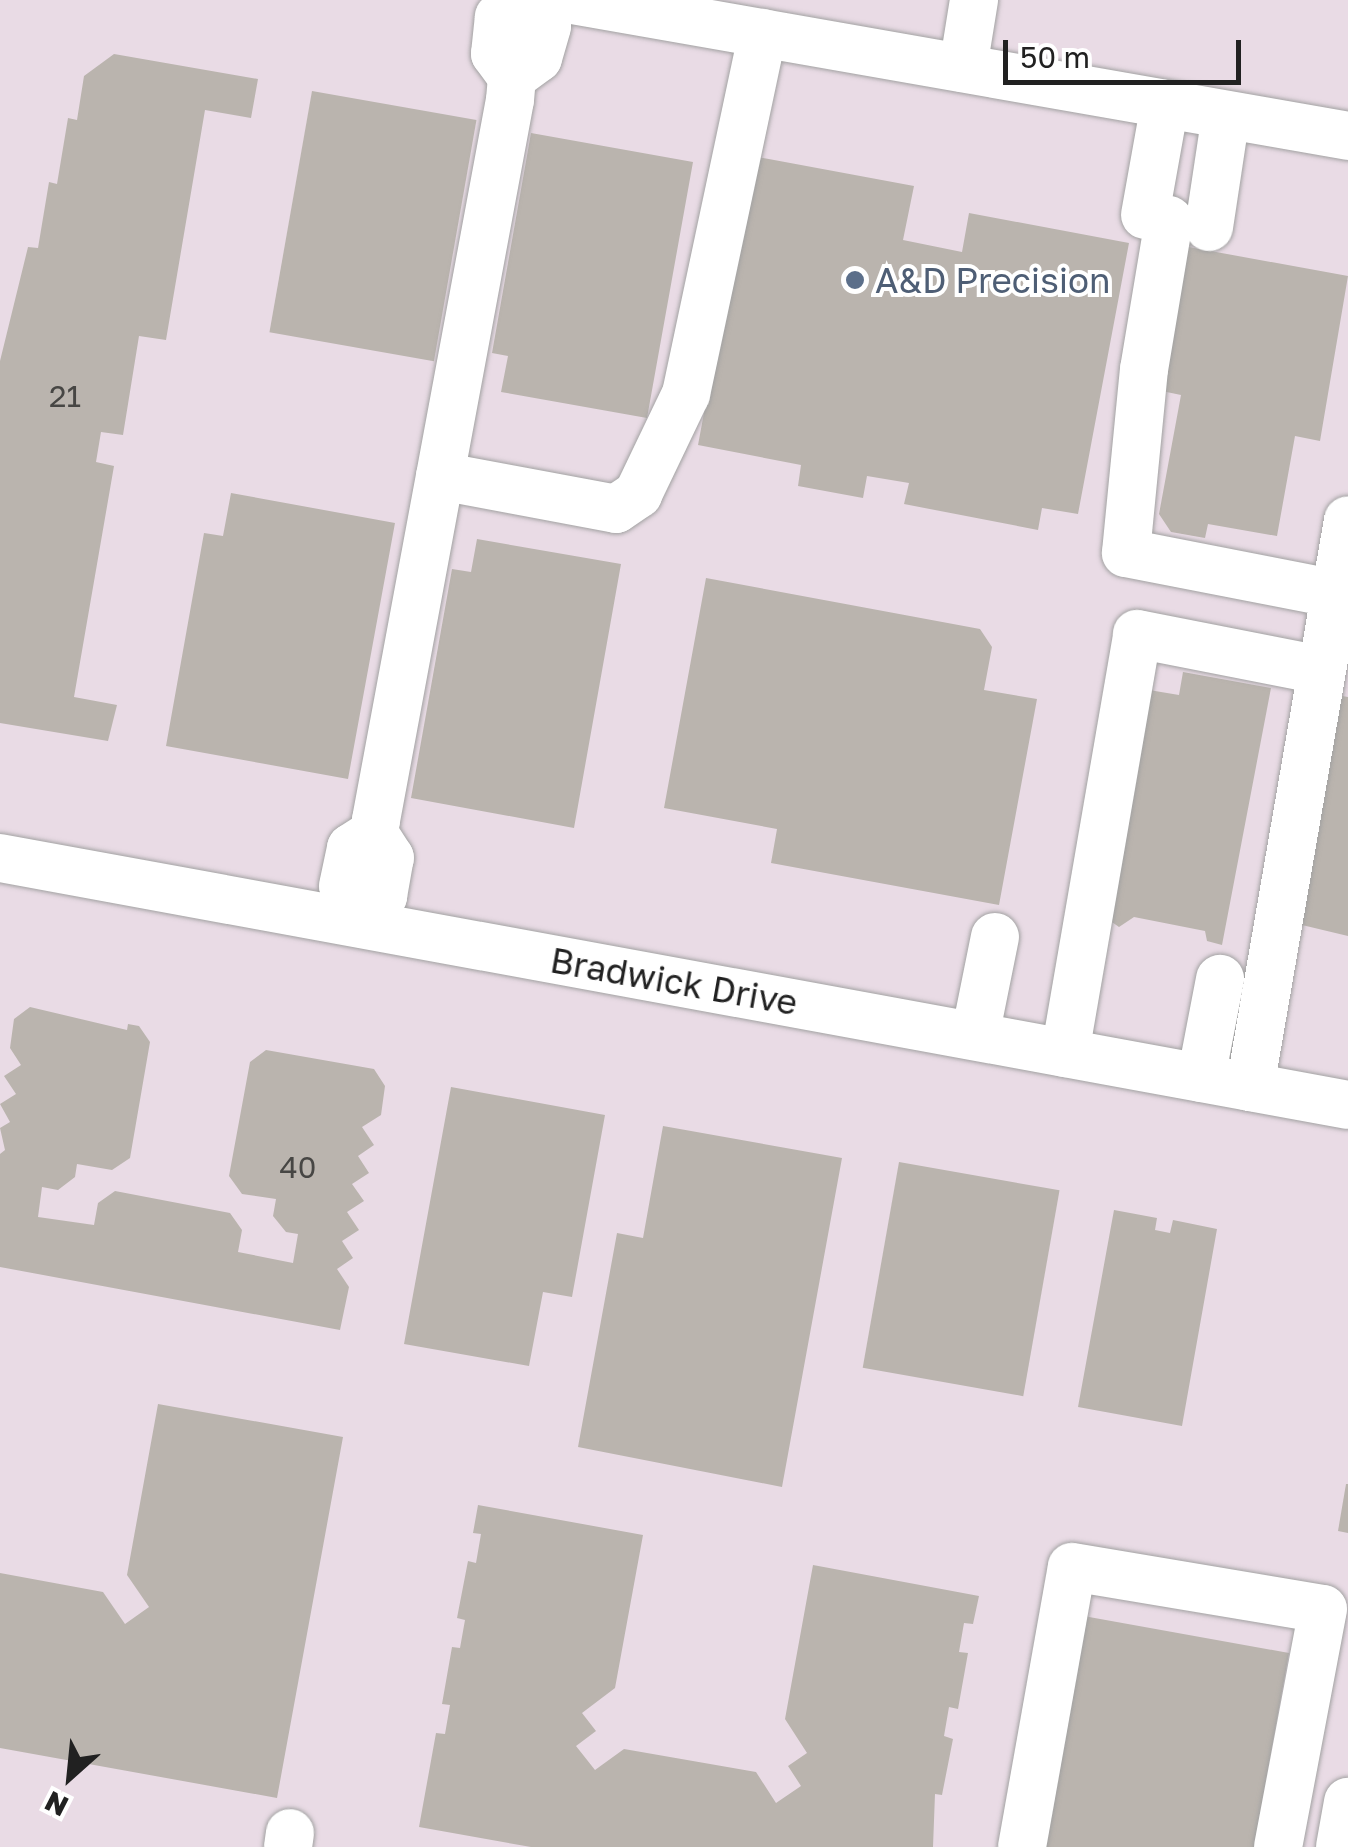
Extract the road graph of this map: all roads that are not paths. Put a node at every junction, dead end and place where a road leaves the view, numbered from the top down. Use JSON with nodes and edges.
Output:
{"nodes":[{"id":1,"x":974,"y":0,"type":"edge"},
{"id":2,"x":585,"y":1,"type":"edge"},
{"id":3,"x":526,"y":2,"type":"edge"},
{"id":4,"x":763,"y":33,"type":"junction"},
{"id":5,"x":962,"y":68,"type":"junction"},
{"id":6,"x":1165,"y":104,"type":"junction"},
{"id":7,"x":1226,"y":115,"type":"junction"},
{"id":8,"x":1348,"y":136,"type":"edge"},
{"id":9,"x":1174,"y":221,"type":"junction"},
{"id":10,"x":440,"y":476,"type":"junction"},
{"id":11,"x":1348,"y":520,"type":"edge"},
{"id":12,"x":1341,"y":595,"type":"edge"},
{"id":13,"x":1321,"y":670,"type":"junction"},
{"id":14,"x":0,"y":858,"type":"edge"},
{"id":15,"x":360,"y":914,"type":"junction"},
{"id":16,"x":996,"y":937,"type":"dead end"},
{"id":17,"x":1220,"y":979,"type":"dead end"},
{"id":18,"x":975,"y":1036,"type":"junction"},
{"id":19,"x":1065,"y":1053,"type":"junction"},
{"id":20,"x":1202,"y":1078,"type":"junction"},
{"id":21,"x":1250,"y":1087,"type":"junction"},
{"id":22,"x":1348,"y":1105,"type":"edge"},
{"id":23,"x":1348,"y":1802,"type":"edge"},
{"id":24,"x":1022,"y":1847,"type":"edge"},
{"id":25,"x":1278,"y":1847,"type":"edge"},
{"id":26,"x":1340,"y":1847,"type":"edge"}],
"edges":[{"from":1,"to":5,"type":"street"},
{"from":2,"to":4,"type":"street"},
{"from":3,"to":10,"type":"street"},
{"from":4,"to":5,"type":"street"},
{"from":4,"to":10,"type":"street"},
{"from":5,"to":6,"type":"street"},
{"from":6,"to":7,"type":"street"},
{"from":6,"to":9,"type":"street"},
{"from":7,"to":8,"type":"street"},
{"from":7,"to":9,"type":"street"},
{"from":9,"to":12,"type":"street"},
{"from":10,"to":15,"type":"street"},
{"from":11,"to":12,"type":"street"},
{"from":12,"to":13,"type":"street"},
{"from":13,"to":19,"type":"street"},
{"from":13,"to":21,"type":"street"},
{"from":14,"to":15,"type":"street","name":"Bradwick Drive"},
{"from":15,"to":18,"type":"street","name":"Bradwick Drive"},
{"from":16,"to":18,"type":"street"},
{"from":17,"to":20,"type":"street"},
{"from":18,"to":19,"type":"street","name":"Bradwick Drive"},
{"from":19,"to":20,"type":"street","name":"Bradwick Drive"},
{"from":20,"to":21,"type":"street","name":"Bradwick Drive"},
{"from":21,"to":22,"type":"street","name":"Bradwick Drive"},
{"from":23,"to":26,"type":"street"},
{"from":24,"to":25,"type":"street"}]}
